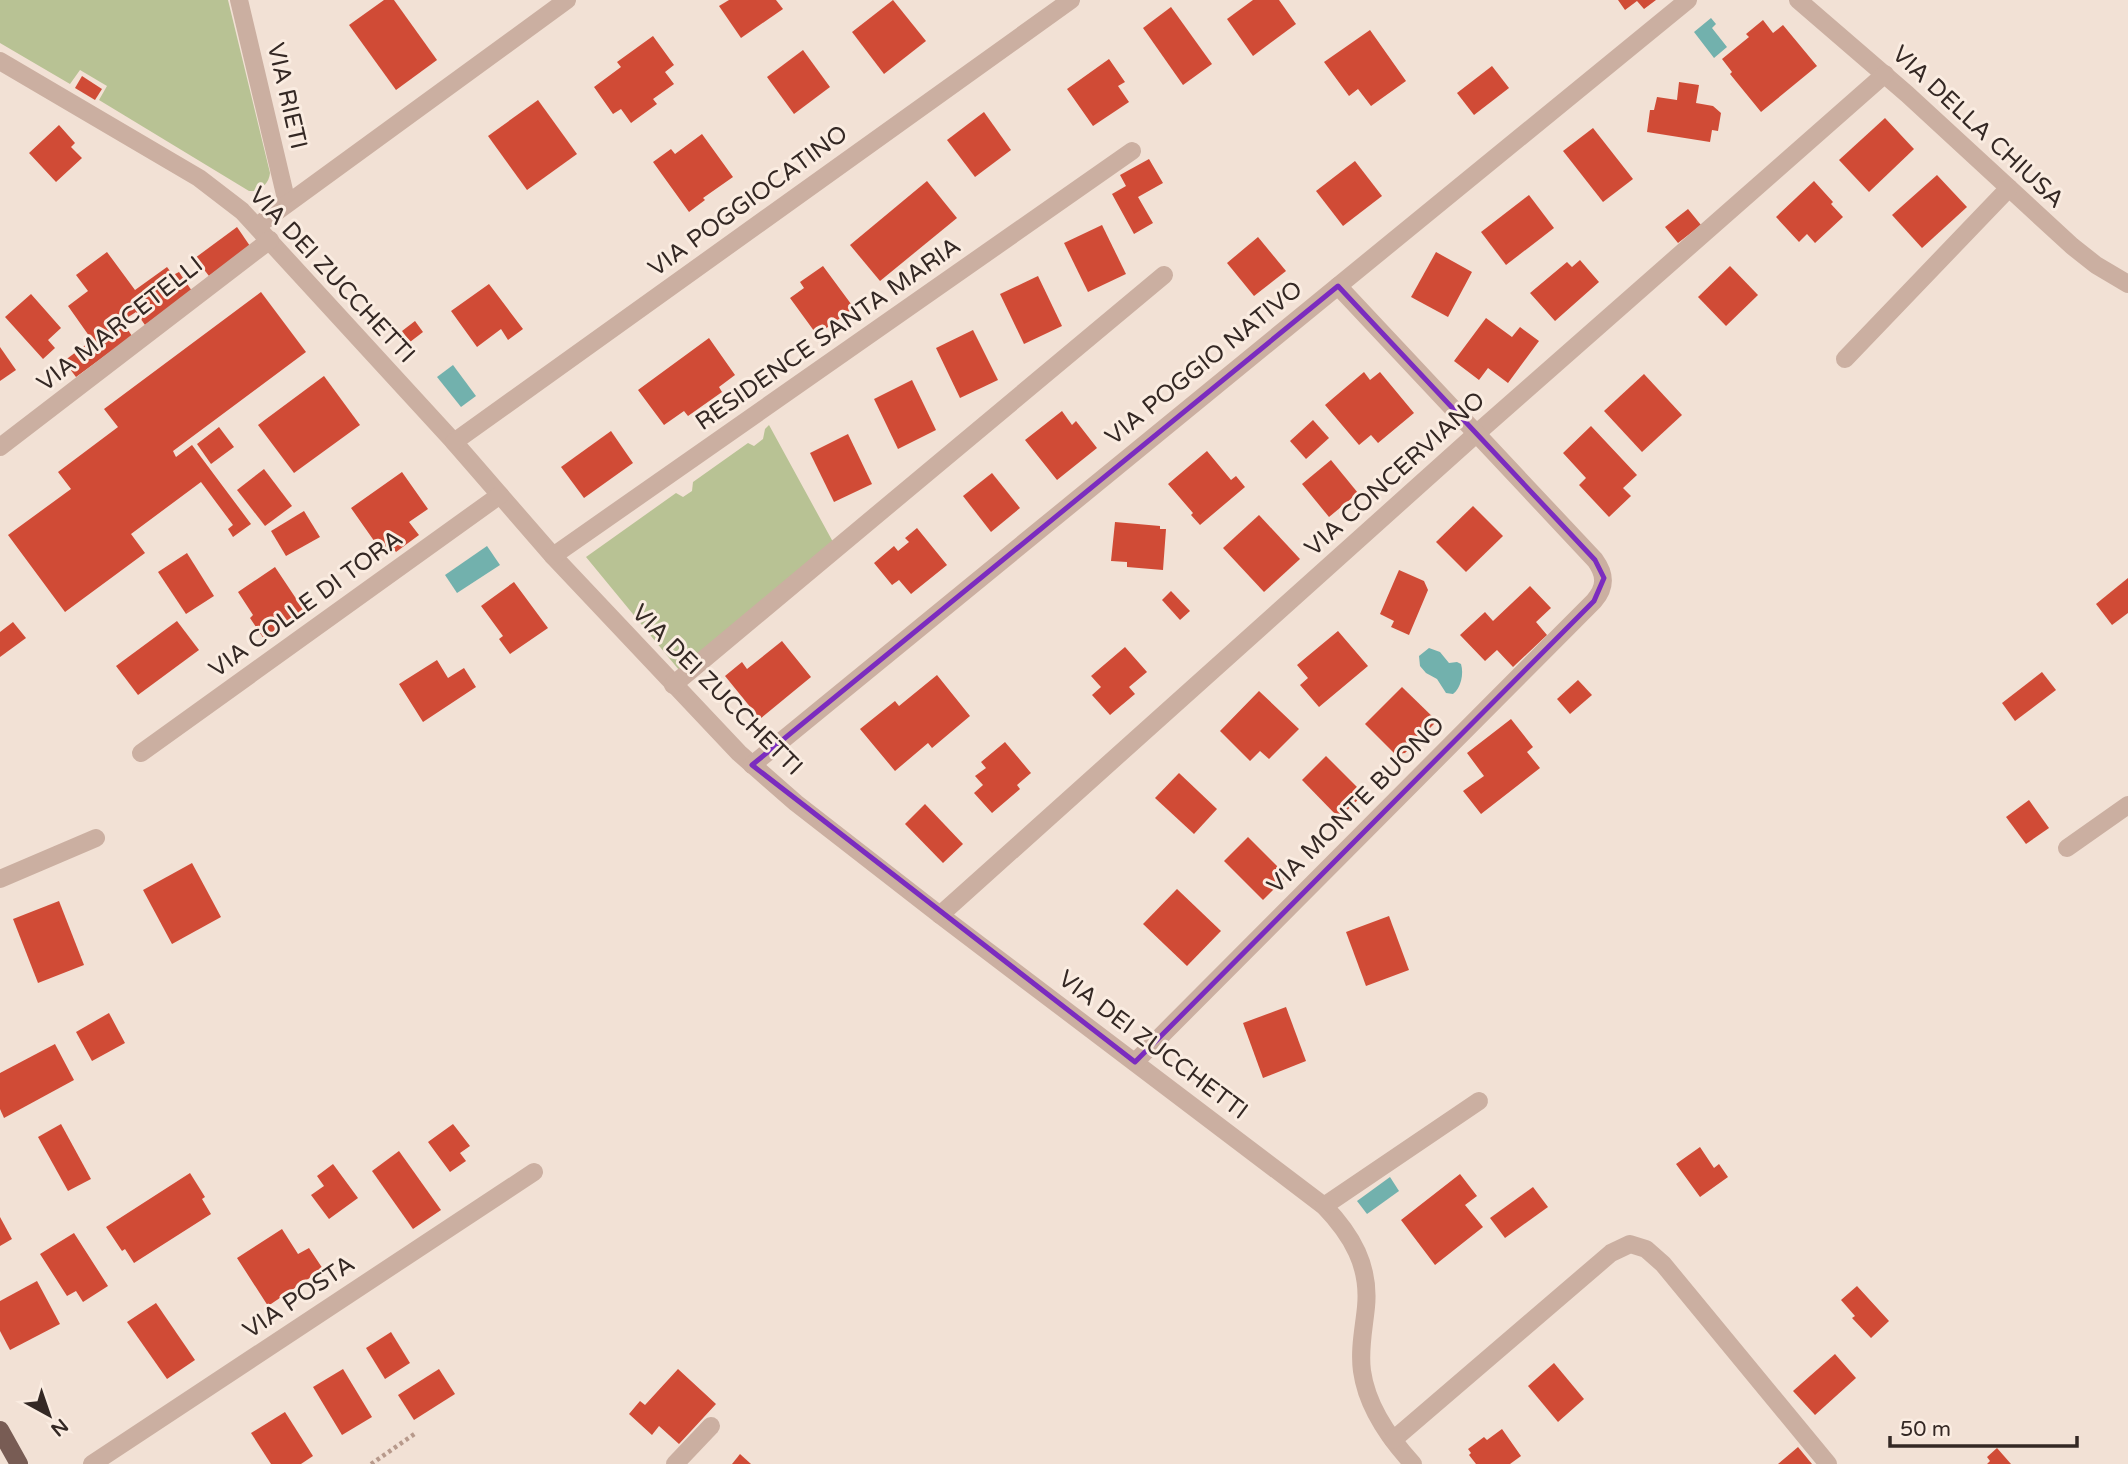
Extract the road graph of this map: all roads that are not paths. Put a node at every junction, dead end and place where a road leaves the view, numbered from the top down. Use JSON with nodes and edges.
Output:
{"nodes":[{"id":1,"x":239,"y":0,"type":"edge"},
{"id":2,"x":567,"y":0,"type":"edge"},
{"id":3,"x":1071,"y":0,"type":"edge"},
{"id":4,"x":1688,"y":0,"type":"edge"},
{"id":5,"x":1798,"y":0,"type":"edge"},
{"id":6,"x":0,"y":61,"type":"edge"},
{"id":7,"x":1885,"y":74,"type":"junction"},
{"id":8,"x":1132,"y":151,"type":"dead end"},
{"id":9,"x":2009,"y":188,"type":"junction"},
{"id":10,"x":287,"y":203,"type":"junction"},
{"id":11,"x":257,"y":226,"type":"junction"},
{"id":12,"x":270,"y":240,"type":"junction"},
{"id":13,"x":1164,"y":275,"type":"dead end"},
{"id":14,"x":2128,"y":284,"type":"edge"},
{"id":15,"x":1338,"y":286,"type":"junction"},
{"id":16,"x":1844,"y":359,"type":"dead end"},
{"id":17,"x":1476,"y":434,"type":"junction"},
{"id":18,"x":454,"y":442,"type":"junction"},
{"id":19,"x":0,"y":447,"type":"edge"},
{"id":20,"x":500,"y":495,"type":"junction"},
{"id":21,"x":553,"y":556,"type":"junction"},
{"id":22,"x":673,"y":685,"type":"junction"},
{"id":23,"x":141,"y":752,"type":"dead end"},
{"id":24,"x":752,"y":765,"type":"junction"},
{"id":25,"x":2128,"y":805,"type":"edge"},
{"id":26,"x":96,"y":838,"type":"dead end"},
{"id":27,"x":2067,"y":848,"type":"dead end"},
{"id":28,"x":0,"y":878,"type":"edge"},
{"id":29,"x":940,"y":915,"type":"junction"},
{"id":30,"x":1135,"y":1062,"type":"junction"},
{"id":31,"x":1479,"y":1101,"type":"dead end"},
{"id":32,"x":534,"y":1171,"type":"dead end"},
{"id":33,"x":1325,"y":1206,"type":"junction"},
{"id":34,"x":711,"y":1426,"type":"dead end"},
{"id":35,"x":0,"y":1430,"type":"edge"},
{"id":36,"x":1393,"y":1440,"type":"junction"},
{"id":37,"x":19,"y":1464,"type":"edge"},
{"id":38,"x":92,"y":1464,"type":"edge"},
{"id":39,"x":675,"y":1464,"type":"edge"},
{"id":40,"x":1413,"y":1464,"type":"edge"},
{"id":41,"x":1828,"y":1464,"type":"edge"}],
"edges":[{"from":1,"to":10,"type":"street","name":"VIA RIETI"},
{"from":2,"to":10,"type":"street"},
{"from":3,"to":18,"type":"street","name":"VIA POGGIOCATINO"},
{"from":4,"to":15,"type":"street","name":"VIA POGGIO NATIVO"},
{"from":5,"to":7,"type":"street","name":"VIA DELLA CHIUSA"},
{"from":6,"to":11,"type":"street","name":"VIA DEI ZUCCHETTI"},
{"from":7,"to":9,"type":"street","name":"VIA DELLA CHIUSA"},
{"from":7,"to":17,"type":"street","name":"VIA CONCERVIANO"},
{"from":8,"to":21,"type":"street","name":"RESIDENCE SANTA MARIA"},
{"from":9,"to":14,"type":"street","name":"VIA DELLA CHIUSA"},
{"from":9,"to":16,"type":"street"},
{"from":10,"to":11,"type":"street"},
{"from":11,"to":12,"type":"street","name":"VIA DEI ZUCCHETTI"},
{"from":12,"to":18,"type":"street","name":"VIA DEI ZUCCHETTI"},
{"from":12,"to":19,"type":"street","name":"VIA MARCETELLI"},
{"from":13,"to":22,"type":"street"},
{"from":15,"to":17,"type":"street"},
{"from":15,"to":24,"type":"street","name":"VIA POGGIO NATIVO"},
{"from":17,"to":29,"type":"street","name":"VIA CONCERVIANO"},
{"from":17,"to":30,"type":"street","name":"VIA MONTE BUONO"},
{"from":18,"to":20,"type":"street","name":"VIA DEI ZUCCHETTI"},
{"from":20,"to":21,"type":"street","name":"VIA DEI ZUCCHETTI"},
{"from":20,"to":23,"type":"street","name":"VIA COLLE DI TORA"},
{"from":21,"to":22,"type":"street","name":"VIA DEI ZUCCHETTI"},
{"from":22,"to":24,"type":"street","name":"VIA DEI ZUCCHETTI"},
{"from":24,"to":29,"type":"street","name":"VIA DEI ZUCCHETTI"},
{"from":25,"to":27,"type":"street"},
{"from":26,"to":28,"type":"street"},
{"from":29,"to":30,"type":"street","name":"VIA DEI ZUCCHETTI"},
{"from":30,"to":33,"type":"street","name":"VIA DEI ZUCCHETTI"},
{"from":31,"to":33,"type":"street"},
{"from":32,"to":38,"type":"street","name":"VIA POSTA"},
{"from":33,"to":36,"type":"street","name":"VIA DEI ZUCCHETTI"},
{"from":34,"to":39,"type":"street"},
{"from":35,"to":37,"type":"main road"},
{"from":36,"to":40,"type":"street","name":"VIA DEI ZUCCHETTI"},
{"from":36,"to":41,"type":"street"}]}
